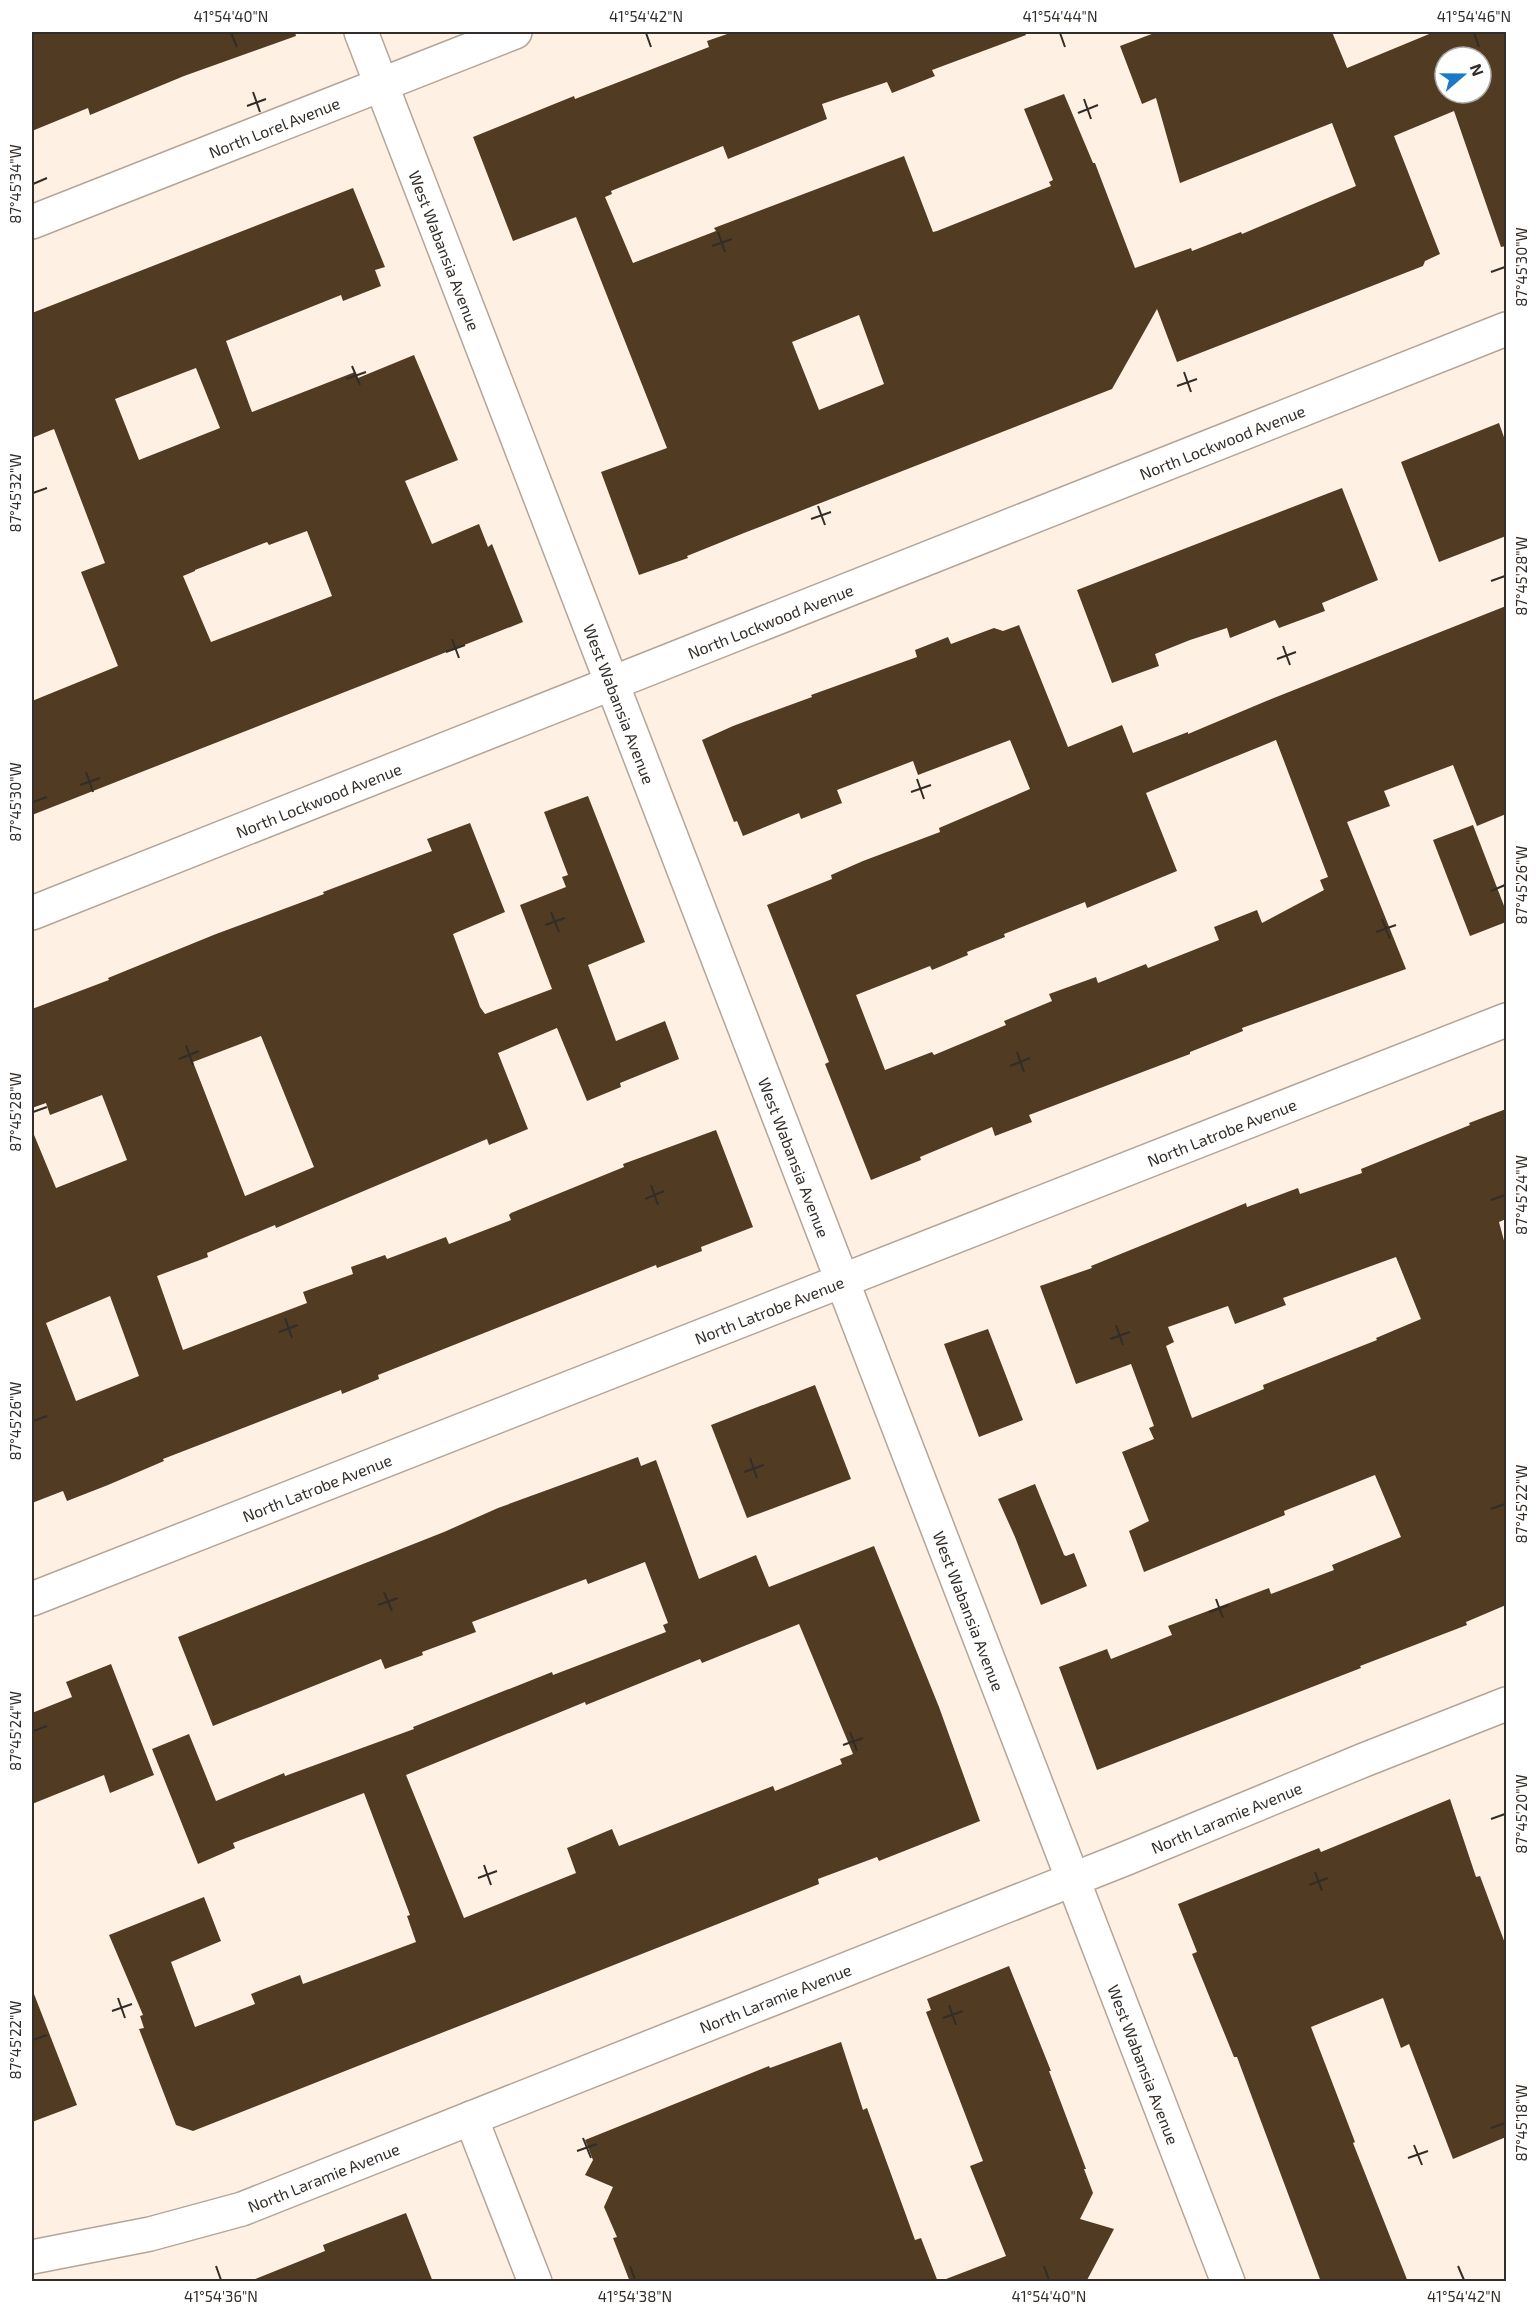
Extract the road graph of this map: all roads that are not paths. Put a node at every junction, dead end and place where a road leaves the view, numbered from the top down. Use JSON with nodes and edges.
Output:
{"nodes":[{"id":1,"x":361,"y":32,"type":"edge"},
{"id":2,"x":515,"y":32,"type":"edge"},
{"id":3,"x":382,"y":84,"type":"junction"},
{"id":4,"x":32,"y":222,"type":"edge"},
{"id":5,"x":1506,"y":329,"type":"edge"},
{"id":6,"x":613,"y":684,"type":"junction"},
{"id":7,"x":32,"y":913,"type":"edge"},
{"id":8,"x":1506,"y":1020,"type":"edge"},
{"id":9,"x":843,"y":1281,"type":"junction"},
{"id":10,"x":32,"y":1599,"type":"edge"},
{"id":11,"x":1506,"y":1704,"type":"edge"},
{"id":12,"x":1074,"y":1879,"type":"junction"},
{"id":13,"x":471,"y":2118,"type":"junction"},
{"id":14,"x":32,"y":2257,"type":"edge"},
{"id":15,"x":535,"y":2282,"type":"edge"},
{"id":16,"x":1228,"y":2282,"type":"edge"}],
"edges":[{"from":1,"to":3,"type":"street","name":"West Wabansia Avenue"},
{"from":2,"to":3,"type":"street","name":"North Lorel Avenue"},
{"from":3,"to":4,"type":"street","name":"North Lorel Avenue"},
{"from":3,"to":6,"type":"street","name":"West Wabansia Avenue"},
{"from":5,"to":6,"type":"street","name":"North Lockwood Avenue"},
{"from":6,"to":7,"type":"street","name":"North Lockwood Avenue"},
{"from":6,"to":9,"type":"street","name":"West Wabansia Avenue"},
{"from":8,"to":9,"type":"street","name":"North Latrobe Avenue"},
{"from":9,"to":10,"type":"street","name":"North Latrobe Avenue"},
{"from":9,"to":12,"type":"street","name":"West Wabansia Avenue"},
{"from":11,"to":12,"type":"street","name":"North Laramie Avenue"},
{"from":12,"to":13,"type":"street","name":"North Laramie Avenue"},
{"from":12,"to":16,"type":"street","name":"West Wabansia Avenue"},
{"from":13,"to":14,"type":"street","name":"North Laramie Avenue"},
{"from":13,"to":15,"type":"street"}]}
